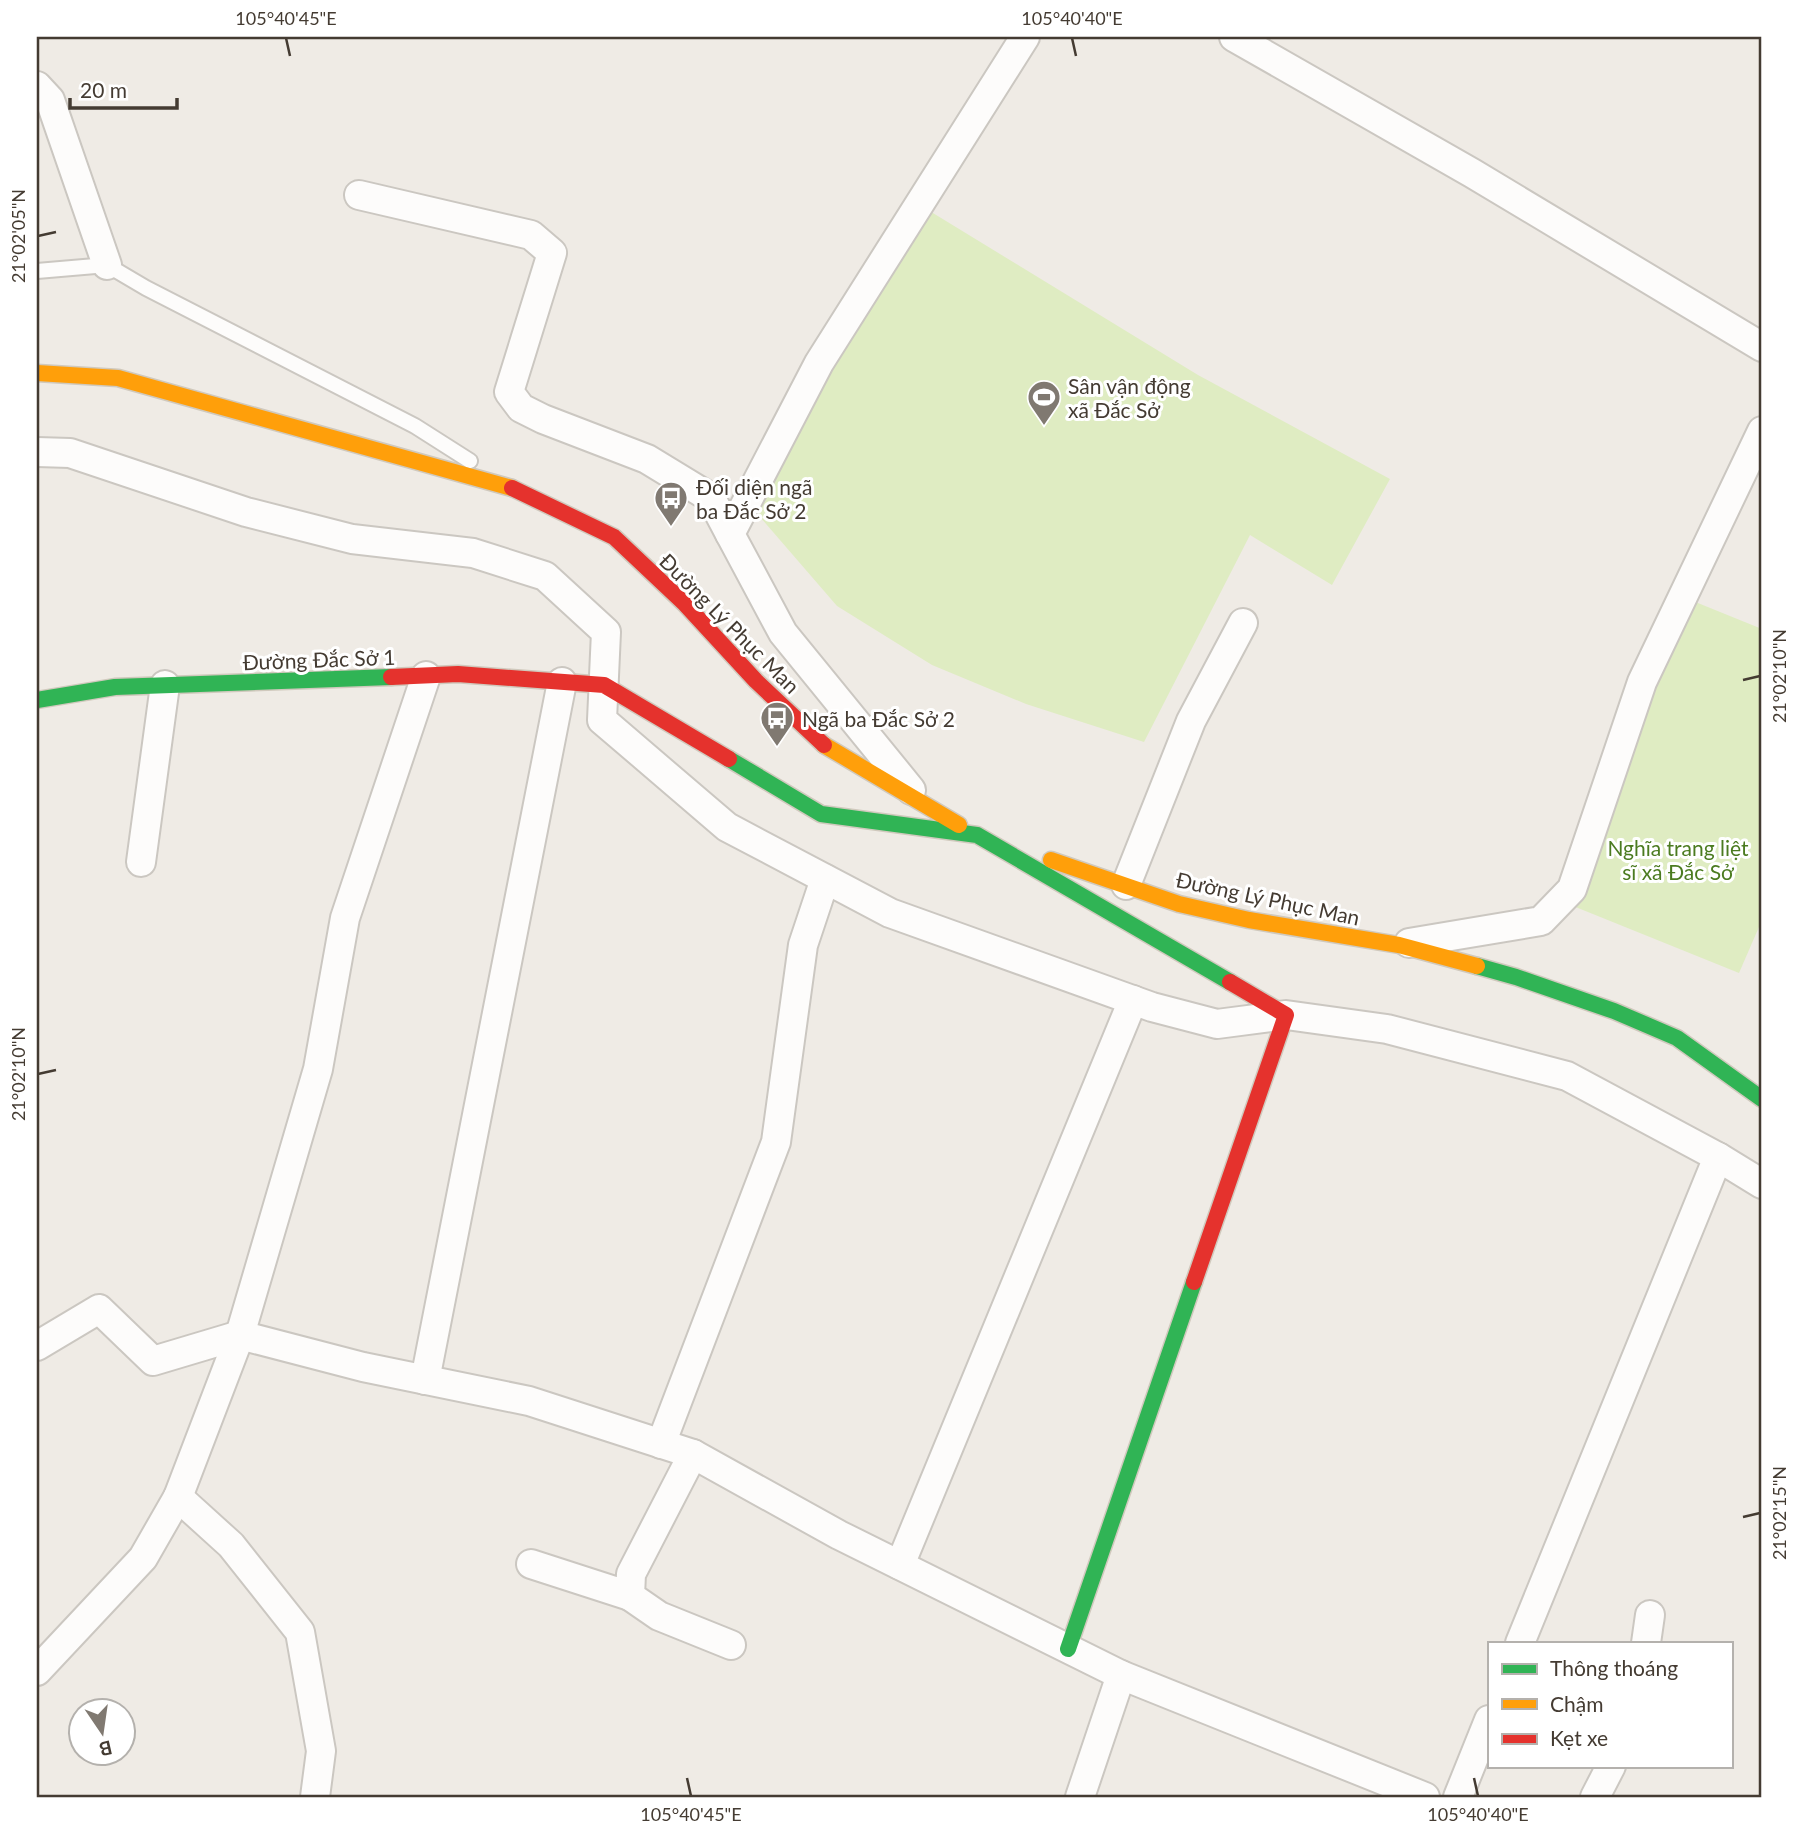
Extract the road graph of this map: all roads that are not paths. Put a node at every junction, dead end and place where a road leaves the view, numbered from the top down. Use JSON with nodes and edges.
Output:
{"nodes":[{"id":1,"x":1025,"y":37,"type":"edge"},
{"id":2,"x":1234,"y":37,"type":"edge"},
{"id":3,"x":37,"y":86,"type":"edge"},
{"id":4,"x":359,"y":195,"type":"dead end"},
{"id":5,"x":107,"y":265,"type":"junction"},
{"id":6,"x":37,"y":271,"type":"edge"},
{"id":7,"x":1762,"y":347,"type":"edge"},
{"id":8,"x":37,"y":373,"type":"edge"},
{"id":9,"x":1762,"y":431,"type":"edge"},
{"id":10,"x":37,"y":452,"type":"edge"},
{"id":11,"x":512,"y":488,"type":"junction"},
{"id":12,"x":730,"y":534,"type":"junction"},
{"id":13,"x":1243,"y":623,"type":"dead end"},
{"id":14,"x":426,"y":676,"type":"junction"},
{"id":15,"x":562,"y":682,"type":"junction"},
{"id":16,"x":165,"y":685,"type":"junction"},
{"id":17,"x":604,"y":685,"type":"junction"},
{"id":18,"x":37,"y":700,"type":"edge"},
{"id":19,"x":924,"y":806,"type":"junction"},
{"id":20,"x":977,"y":835,"type":"junction"},
{"id":21,"x":141,"y":862,"type":"dead end"},
{"id":22,"x":825,"y":879,"type":"junction"},
{"id":23,"x":1126,"y":885,"type":"junction"},
{"id":24,"x":1399,"y":945,"type":"junction"},
{"id":25,"x":1133,"y":1000,"type":"junction"},
{"id":26,"x":1286,"y":1015,"type":"junction"},
{"id":27,"x":1762,"y":1098,"type":"edge"},
{"id":28,"x":1718,"y":1157,"type":"junction"},
{"id":29,"x":1762,"y":1184,"type":"edge"},
{"id":30,"x":240,"y":1335,"type":"junction"},
{"id":31,"x":37,"y":1346,"type":"edge"},
{"id":32,"x":425,"y":1380,"type":"junction"},
{"id":33,"x":661,"y":1444,"type":"junction"},
{"id":34,"x":693,"y":1454,"type":"junction"},
{"id":35,"x":178,"y":1497,"type":"junction"},
{"id":36,"x":531,"y":1564,"type":"dead end"},
{"id":37,"x":900,"y":1565,"type":"junction"},
{"id":38,"x":630,"y":1596,"type":"junction"},
{"id":39,"x":1650,"y":1615,"type":"dead end"},
{"id":40,"x":1520,"y":1642,"type":"edge"},
{"id":41,"x":1646,"y":1642,"type":"edge"},
{"id":42,"x":731,"y":1645,"type":"dead end"},
{"id":43,"x":1068,"y":1649,"type":"junction"},
{"id":44,"x":37,"y":1671,"type":"edge"},
{"id":45,"x":1121,"y":1675,"type":"junction"},
{"id":46,"x":1488,"y":1722,"type":"edge"},
{"id":47,"x":1610,"y":1768,"type":"edge"},
{"id":48,"x":315,"y":1797,"type":"edge"},
{"id":49,"x":1080,"y":1797,"type":"edge"},
{"id":50,"x":1425,"y":1797,"type":"edge"},
{"id":51,"x":1458,"y":1797,"type":"edge"},
{"id":52,"x":1595,"y":1797,"type":"edge"}],
"edges":[{"from":1,"to":12,"type":"street"},
{"from":2,"to":7,"type":"street"},
{"from":3,"to":5,"type":"street"},
{"from":4,"to":12,"type":"street"},
{"from":5,"to":6,"type":"lane"},
{"from":5,"to":11,"type":"lane"},
{"from":8,"to":11,"type":"street","name":"Đường Lý Phục Man"},
{"from":9,"to":24,"type":"street"},
{"from":10,"to":17,"type":"street"},
{"from":11,"to":19,"type":"street","name":"Đường Lý Phục Man"},
{"from":12,"to":19,"type":"street"},
{"from":13,"to":23,"type":"street"},
{"from":14,"to":15,"type":"street","name":"Đường Đắc Sở 1"},
{"from":14,"to":16,"type":"street","name":"Đường Đắc Sở 1"},
{"from":14,"to":30,"type":"street"},
{"from":15,"to":17,"type":"street","name":"Đường Đắc Sở 1"},
{"from":15,"to":32,"type":"street"},
{"from":16,"to":18,"type":"street","name":"Đường Đắc Sở 1"},
{"from":16,"to":21,"type":"street"},
{"from":17,"to":20,"type":"street"},
{"from":17,"to":22,"type":"street"},
{"from":19,"to":20,"type":"street","name":"Đường Lý Phục Man"},
{"from":20,"to":23,"type":"street","name":"Đường Lý Phục Man"},
{"from":20,"to":26,"type":"street"},
{"from":22,"to":25,"type":"street"},
{"from":22,"to":33,"type":"street"},
{"from":23,"to":24,"type":"street","name":"Đường Lý Phục Man"},
{"from":24,"to":27,"type":"street","name":"Đường Lý Phục Man"},
{"from":25,"to":26,"type":"street"},
{"from":25,"to":37,"type":"street"},
{"from":26,"to":28,"type":"street"},
{"from":26,"to":43,"type":"street"},
{"from":28,"to":29,"type":"street"},
{"from":28,"to":40,"type":"street"},
{"from":30,"to":31,"type":"street"},
{"from":30,"to":32,"type":"street"},
{"from":30,"to":35,"type":"street"},
{"from":32,"to":33,"type":"street"},
{"from":33,"to":34,"type":"street"},
{"from":34,"to":37,"type":"street"},
{"from":34,"to":38,"type":"street"},
{"from":35,"to":44,"type":"street"},
{"from":35,"to":48,"type":"street"},
{"from":36,"to":38,"type":"street"},
{"from":37,"to":43,"type":"street"},
{"from":38,"to":42,"type":"street"},
{"from":39,"to":41,"type":"street"},
{"from":43,"to":45,"type":"street"},
{"from":45,"to":49,"type":"street"},
{"from":45,"to":50,"type":"street"},
{"from":46,"to":51,"type":"street"},
{"from":47,"to":52,"type":"street"}]}
